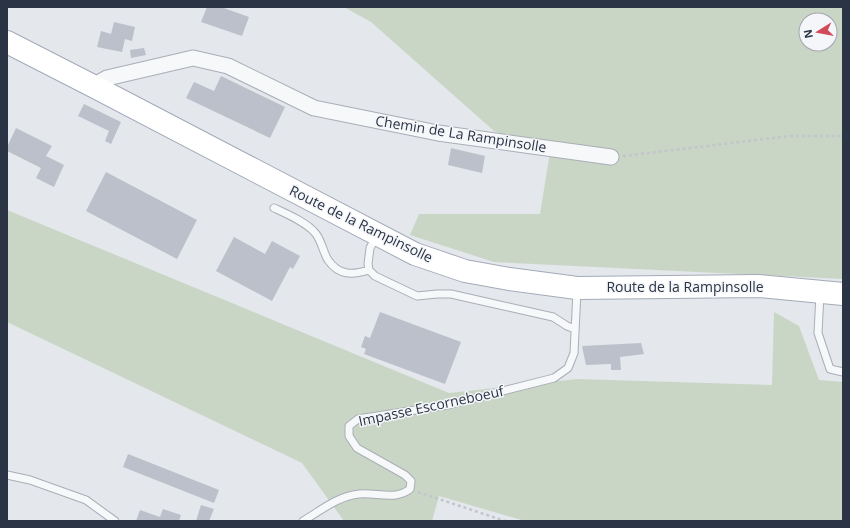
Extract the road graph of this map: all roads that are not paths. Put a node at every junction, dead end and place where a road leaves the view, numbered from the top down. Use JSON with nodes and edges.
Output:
{"nodes":[{"id":1,"x":7,"y":42,"type":"edge"},
{"id":2,"x":93,"y":86,"type":"junction"},
{"id":3,"x":611,"y":157,"type":"road end"},
{"id":4,"x":274,"y":208,"type":"dead end"},
{"id":5,"x":377,"y":235,"type":"junction"},
{"id":6,"x":370,"y":270,"type":"junction"},
{"id":7,"x":577,"y":288,"type":"junction"},
{"id":8,"x":820,"y":291,"type":"junction"},
{"id":9,"x":843,"y":294,"type":"edge"},
{"id":10,"x":575,"y":329,"type":"junction"},
{"id":11,"x":843,"y":372,"type":"edge"},
{"id":12,"x":7,"y":476,"type":"edge"},
{"id":13,"x":115,"y":521,"type":"edge"},
{"id":14,"x":303,"y":521,"type":"edge"}],
"edges":[{"from":1,"to":2,"type":"main road","name":"Route de la Rampinsolle"},
{"from":2,"to":3,"type":"street","name":"Chemin de La Rampinsolle"},
{"from":2,"to":5,"type":"main road","name":"Route de la Rampinsolle"},
{"from":4,"to":6,"type":"lane"},
{"from":5,"to":6,"type":"lane"},
{"from":5,"to":7,"type":"main road","name":"Route de la Rampinsolle"},
{"from":6,"to":10,"type":"lane"},
{"from":7,"to":8,"type":"main road","name":"Route de la Rampinsolle"},
{"from":7,"to":10,"type":"lane","name":"Impasse Escorneboeuf"},
{"from":8,"to":9,"type":"main road","name":"Route de la Rampinsolle"},
{"from":8,"to":11,"type":"lane"},
{"from":10,"to":14,"type":"lane","name":"Impasse Escorneboeuf"},
{"from":12,"to":13,"type":"lane"}]}
